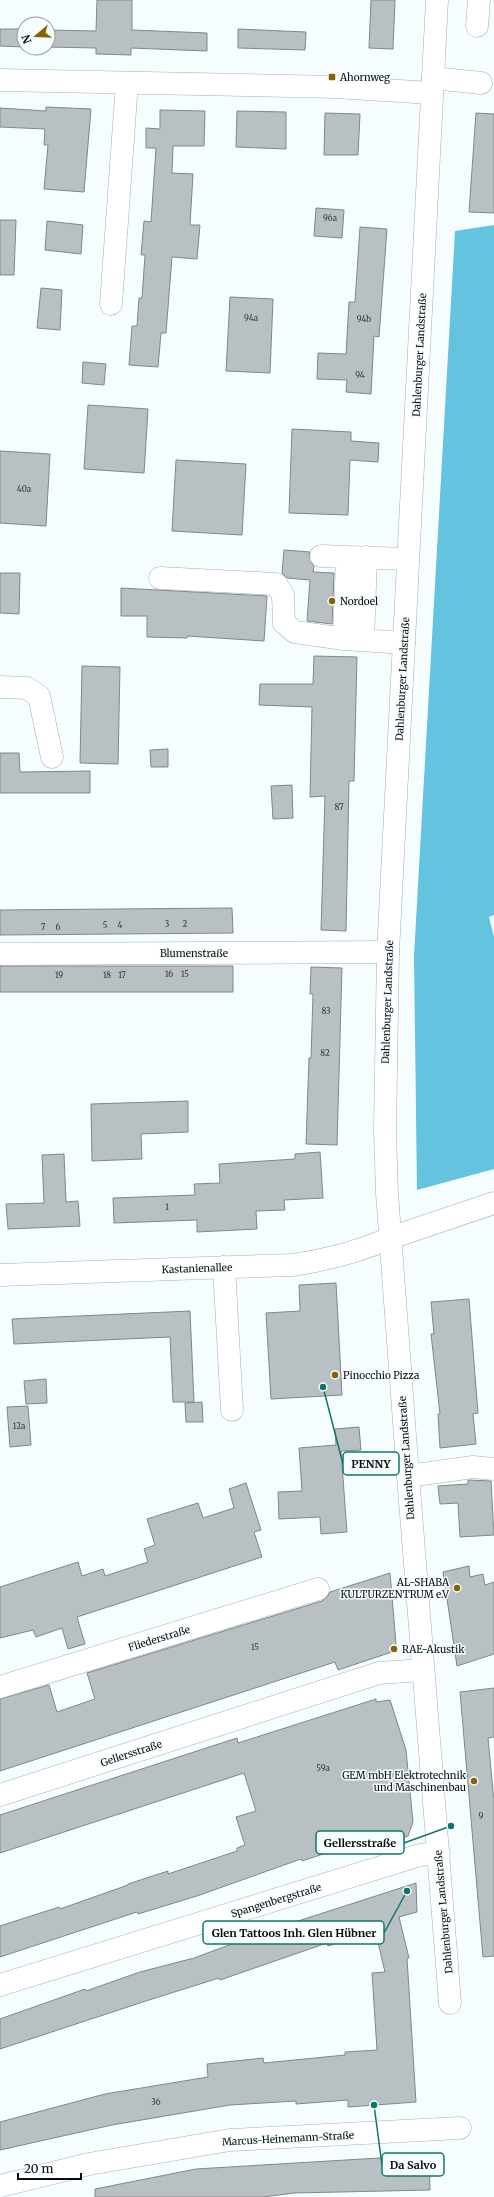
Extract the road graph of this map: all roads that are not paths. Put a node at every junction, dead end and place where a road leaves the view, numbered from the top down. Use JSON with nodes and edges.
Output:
{"nodes":[{"id":1,"x":437,"y":0,"type":"edge"},
{"id":2,"x":479,"y":0,"type":"edge"},
{"id":3,"x":477,"y":26,"type":"dead end"},
{"id":4,"x":0,"y":80,"type":"edge"},
{"id":5,"x":127,"y":83,"type":"junction"},
{"id":6,"x":481,"y":83,"type":"dead end"},
{"id":7,"x":433,"y":86,"type":"junction"},
{"id":8,"x":111,"y":304,"type":"dead end"},
{"id":9,"x":320,"y":556,"type":"dead end"},
{"id":10,"x":356,"y":557,"type":"junction"},
{"id":11,"x":408,"y":559,"type":"junction"},
{"id":12,"x":160,"y":578,"type":"dead end"},
{"id":13,"x":354,"y":639,"type":"junction"},
{"id":14,"x":404,"y":642,"type":"junction"},
{"id":15,"x":0,"y":688,"type":"edge"},
{"id":16,"x":52,"y":757,"type":"dead end"},
{"id":17,"x":388,"y":952,"type":"junction"},
{"id":18,"x":0,"y":954,"type":"edge"},
{"id":19,"x":494,"y":1203,"type":"edge"},
{"id":20,"x":390,"y":1238,"type":"junction"},
{"id":21,"x":224,"y":1267,"type":"junction"},
{"id":22,"x":0,"y":1275,"type":"edge"},
{"id":23,"x":232,"y":1410,"type":"dead end"},
{"id":24,"x":494,"y":1469,"type":"edge"},
{"id":25,"x":408,"y":1476,"type":"junction"},
{"id":26,"x":318,"y":1589,"type":"dead end"},
{"id":27,"x":423,"y":1670,"type":"junction"},
{"id":28,"x":0,"y":1687,"type":"edge"},
{"id":29,"x":0,"y":1795,"type":"edge"},
{"id":30,"x":439,"y":1853,"type":"junction"},
{"id":31,"x":0,"y":1985,"type":"edge"},
{"id":32,"x":450,"y":2003,"type":"dead end"},
{"id":33,"x":460,"y":2128,"type":"dead end"},
{"id":34,"x":0,"y":2186,"type":"edge"}],
"edges":[{"from":1,"to":7,"type":"street","name":"Dahlenburger Landstraße"},
{"from":2,"to":3,"type":"street"},
{"from":4,"to":5,"type":"street"},
{"from":5,"to":7,"type":"street"},
{"from":5,"to":8,"type":"street"},
{"from":6,"to":7,"type":"street"},
{"from":7,"to":11,"type":"street","name":"Dahlenburger Landstraße"},
{"from":9,"to":10,"type":"street"},
{"from":10,"to":11,"type":"street"},
{"from":10,"to":13,"type":"street"},
{"from":11,"to":14,"type":"street","name":"Dahlenburger Landstraße"},
{"from":12,"to":13,"type":"street"},
{"from":13,"to":14,"type":"street"},
{"from":14,"to":17,"type":"street","name":"Dahlenburger Landstraße"},
{"from":15,"to":16,"type":"street"},
{"from":17,"to":18,"type":"street","name":"Blumenstraße"},
{"from":17,"to":20,"type":"street","name":"Dahlenburger Landstraße"},
{"from":19,"to":20,"type":"street","name":"Kastanienallee"},
{"from":20,"to":21,"type":"street","name":"Kastanienallee"},
{"from":20,"to":25,"type":"street","name":"Dahlenburger Landstraße"},
{"from":21,"to":22,"type":"street","name":"Kastanienallee"},
{"from":21,"to":23,"type":"street"},
{"from":24,"to":25,"type":"street"},
{"from":25,"to":27,"type":"street","name":"Dahlenburger Landstraße"},
{"from":26,"to":28,"type":"street","name":"Fliederstraße"},
{"from":27,"to":29,"type":"street","name":"Gellersstraße"},
{"from":27,"to":30,"type":"street","name":"Dahlenburger Landstraße"},
{"from":30,"to":31,"type":"street","name":"Spangenbergstraße"},
{"from":30,"to":32,"type":"street","name":"Dahlenburger Landstraße"},
{"from":33,"to":34,"type":"street","name":"Marcus-Heinemann-Straße"}]}
